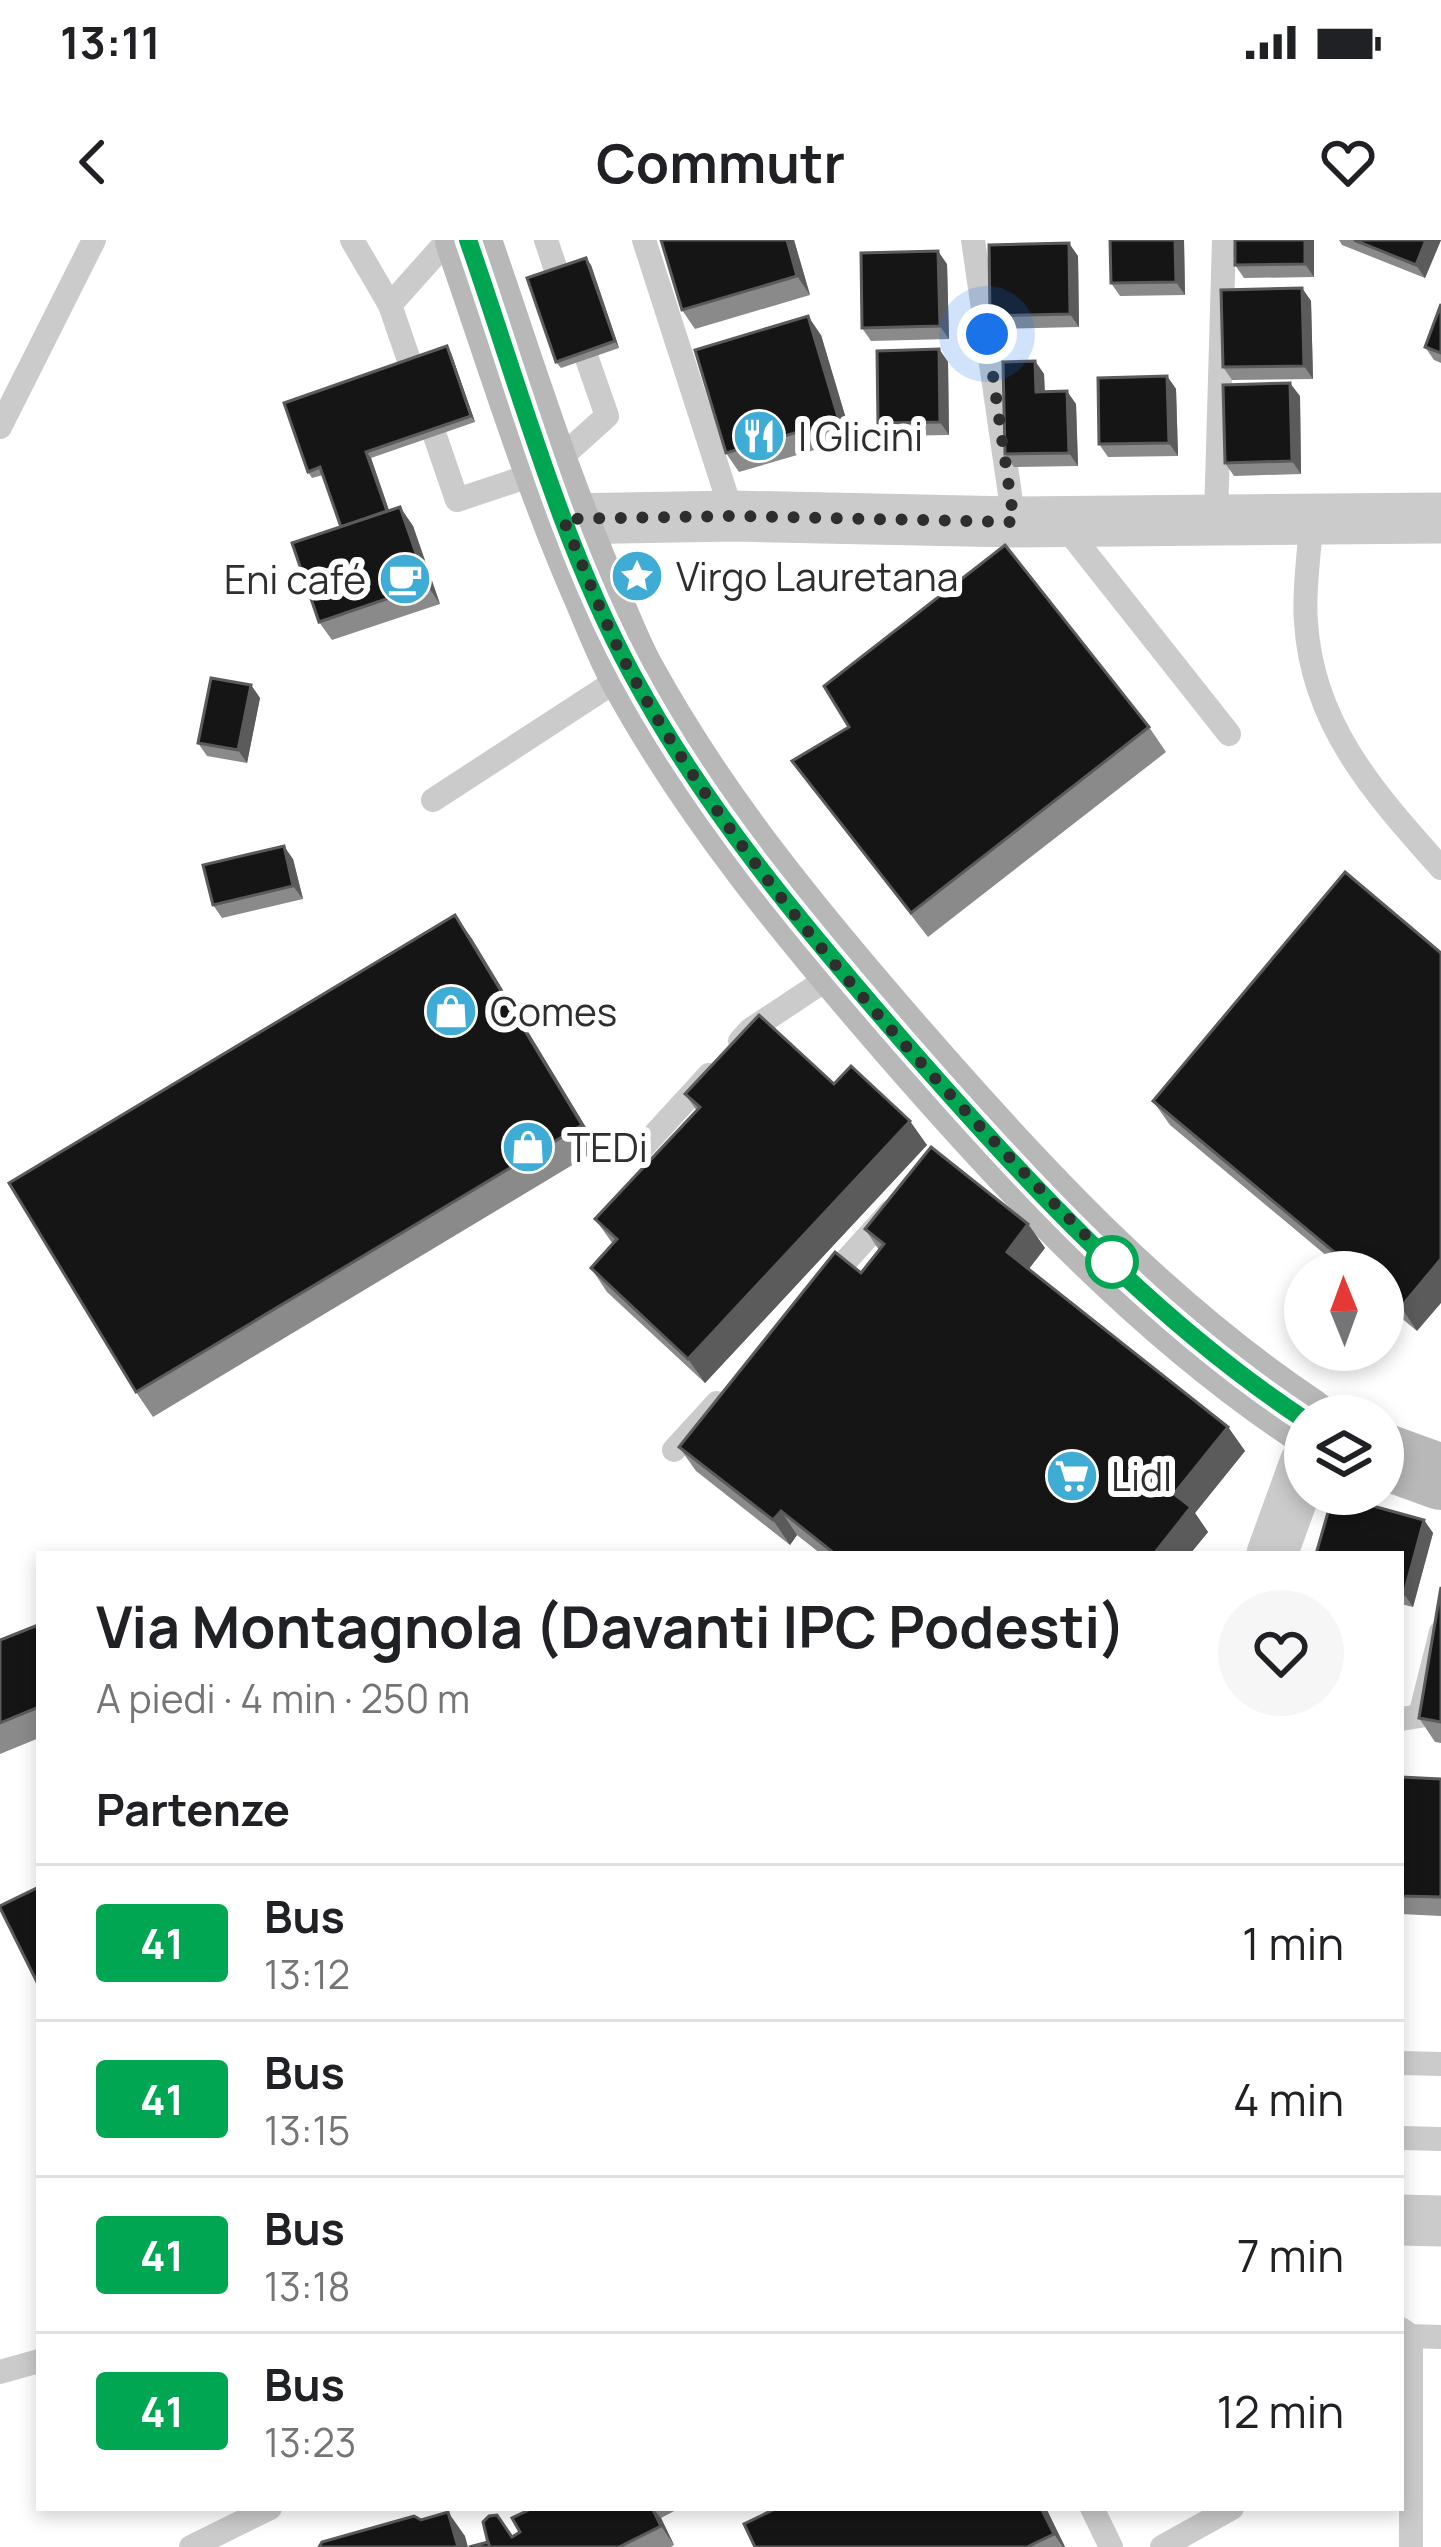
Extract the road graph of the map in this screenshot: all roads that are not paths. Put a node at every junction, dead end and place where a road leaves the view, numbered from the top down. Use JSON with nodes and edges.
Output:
{"nodes":[{"id":1,"x":94,"y":240,"type":"edge"},
{"id":2,"x":352,"y":240,"type":"edge"},
{"id":3,"x":448,"y":240,"type":"edge"},
{"id":4,"x":468,"y":240,"type":"edge"},
{"id":5,"x":545,"y":240,"type":"edge"},
{"id":6,"x":644,"y":240,"type":"edge"},
{"id":7,"x":973,"y":240,"type":"edge"},
{"id":8,"x":1224,"y":240,"type":"edge"},
{"id":9,"x":390,"y":304,"type":"junction"},
{"id":10,"x":0,"y":427,"type":"edge"},
{"id":11,"x":555,"y":494,"type":"junction"},
{"id":12,"x":733,"y":516,"type":"junction"},
{"id":13,"x":1216,"y":518,"type":"junction"},
{"id":14,"x":1441,"y":518,"type":"edge"},
{"id":15,"x":1312,"y":520,"type":"junction"},
{"id":16,"x":1038,"y":522,"type":"junction"},
{"id":17,"x":630,"y":671,"type":"junction"},
{"id":18,"x":1229,"y":734,"type":"dead end"},
{"id":19,"x":433,"y":800,"type":"dead end"},
{"id":20,"x":1441,"y":868,"type":"edge"},
{"id":21,"x":841,"y":970,"type":"junction"},
{"id":22,"x":643,"y":1147,"type":"dead end"},
{"id":23,"x":910,"y":1190,"type":"edge"},
{"id":24,"x":816,"y":1294,"type":"edge"},
{"id":25,"x":737,"y":1381,"type":"edge"},
{"id":26,"x":1284,"y":1406,"type":"edge"},
{"id":27,"x":674,"y":1450,"type":"edge"},
{"id":28,"x":1404,"y":1464,"type":"edge"},
{"id":29,"x":1441,"y":1477,"type":"edge"},
{"id":30,"x":1286,"y":1515,"type":"edge"},
{"id":31,"x":1273,"y":1551,"type":"edge"},
{"id":32,"x":1441,"y":1632,"type":"edge"},
{"id":33,"x":1404,"y":1719,"type":"edge"},
{"id":34,"x":1404,"y":2063,"type":"edge"},
{"id":35,"x":1441,"y":2064,"type":"edge"},
{"id":36,"x":1404,"y":2138,"type":"edge"},
{"id":37,"x":1441,"y":2139,"type":"edge"},
{"id":38,"x":1404,"y":2220,"type":"edge"},
{"id":39,"x":1441,"y":2221,"type":"edge"},
{"id":40,"x":1406,"y":2332,"type":"edge"},
{"id":41,"x":1441,"y":2337,"type":"edge"},
{"id":42,"x":36,"y":2362,"type":"edge"},
{"id":43,"x":0,"y":2372,"type":"edge"},
{"id":44,"x":264,"y":2511,"type":"edge"},
{"id":45,"x":1093,"y":2511,"type":"edge"},
{"id":46,"x":1227,"y":2511,"type":"edge"},
{"id":47,"x":191,"y":2547,"type":"edge"},
{"id":48,"x":1111,"y":2547,"type":"edge"},
{"id":49,"x":1162,"y":2547,"type":"edge"},
{"id":50,"x":1412,"y":2547,"type":"edge"}],
"edges":[{"from":1,"to":10,"type":"lane"},
{"from":2,"to":9,"type":"lane"},
{"from":3,"to":9,"type":"lane"},
{"from":4,"to":11,"type":"main road"},
{"from":5,"to":11,"type":"lane"},
{"from":6,"to":12,"type":"lane"},
{"from":7,"to":16,"type":"lane"},
{"from":8,"to":13,"type":"lane"},
{"from":9,"to":11,"type":"lane"},
{"from":11,"to":12,"type":"street"},
{"from":11,"to":17,"type":"main road"},
{"from":12,"to":16,"type":"street"},
{"from":13,"to":15,"type":"street"},
{"from":13,"to":16,"type":"street"},
{"from":14,"to":15,"type":"street"},
{"from":15,"to":20,"type":"lane"},
{"from":16,"to":18,"type":"lane"},
{"from":17,"to":19,"type":"lane"},
{"from":17,"to":21,"type":"main road"},
{"from":21,"to":22,"type":"lane"},
{"from":21,"to":26,"type":"main road"},
{"from":23,"to":24,"type":"lane"},
{"from":25,"to":27,"type":"lane"},
{"from":28,"to":29,"type":"main road"},
{"from":30,"to":31,"type":"street"},
{"from":32,"to":33,"type":"lane"},
{"from":34,"to":35,"type":"lane"},
{"from":36,"to":37,"type":"lane"},
{"from":38,"to":39,"type":"street"},
{"from":40,"to":41,"type":"lane"},
{"from":40,"to":50,"type":"lane"},
{"from":42,"to":43,"type":"lane"},
{"from":44,"to":47,"type":"lane"},
{"from":45,"to":48,"type":"lane"},
{"from":46,"to":49,"type":"lane"}]}
